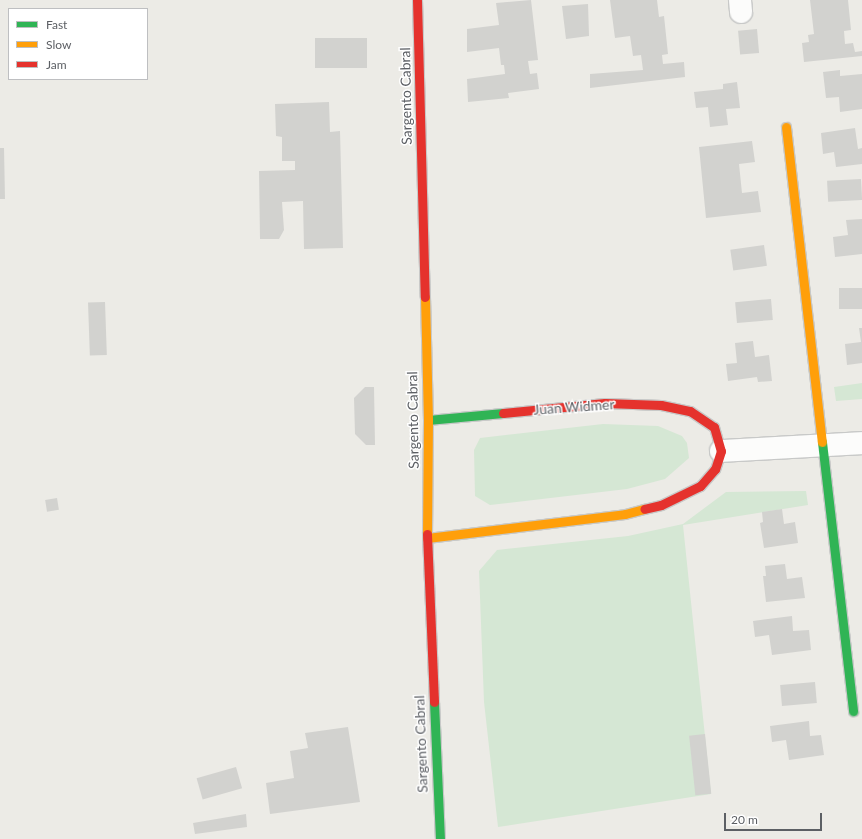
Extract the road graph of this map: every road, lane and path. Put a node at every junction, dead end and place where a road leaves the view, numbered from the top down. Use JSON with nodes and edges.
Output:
{"nodes":[{"id":1,"x":417,"y":0,"type":"edge"},
{"id":2,"x":786,"y":127,"type":"dead end"},
{"id":3,"x":428,"y":420,"type":"junction"},
{"id":4,"x":862,"y":443,"type":"edge"},
{"id":5,"x":822,"y":446,"type":"junction"},
{"id":6,"x":721,"y":451,"type":"junction"},
{"id":7,"x":427,"y":538,"type":"junction"},
{"id":8,"x":853,"y":711,"type":"dead end"},
{"id":9,"x":440,"y":839,"type":"edge"}],
"edges":[{"from":1,"to":3,"type":"street","name":"Sargento Cabral"},
{"from":2,"to":5,"type":"street"},
{"from":3,"to":6,"type":"street","name":"Juan Widmer"},
{"from":3,"to":7,"type":"street","name":"Sargento Cabral"},
{"from":4,"to":5,"type":"street"},
{"from":5,"to":6,"type":"street"},
{"from":5,"to":8,"type":"street"},
{"from":6,"to":7,"type":"street"},
{"from":7,"to":9,"type":"street","name":"Sargento Cabral"}]}
